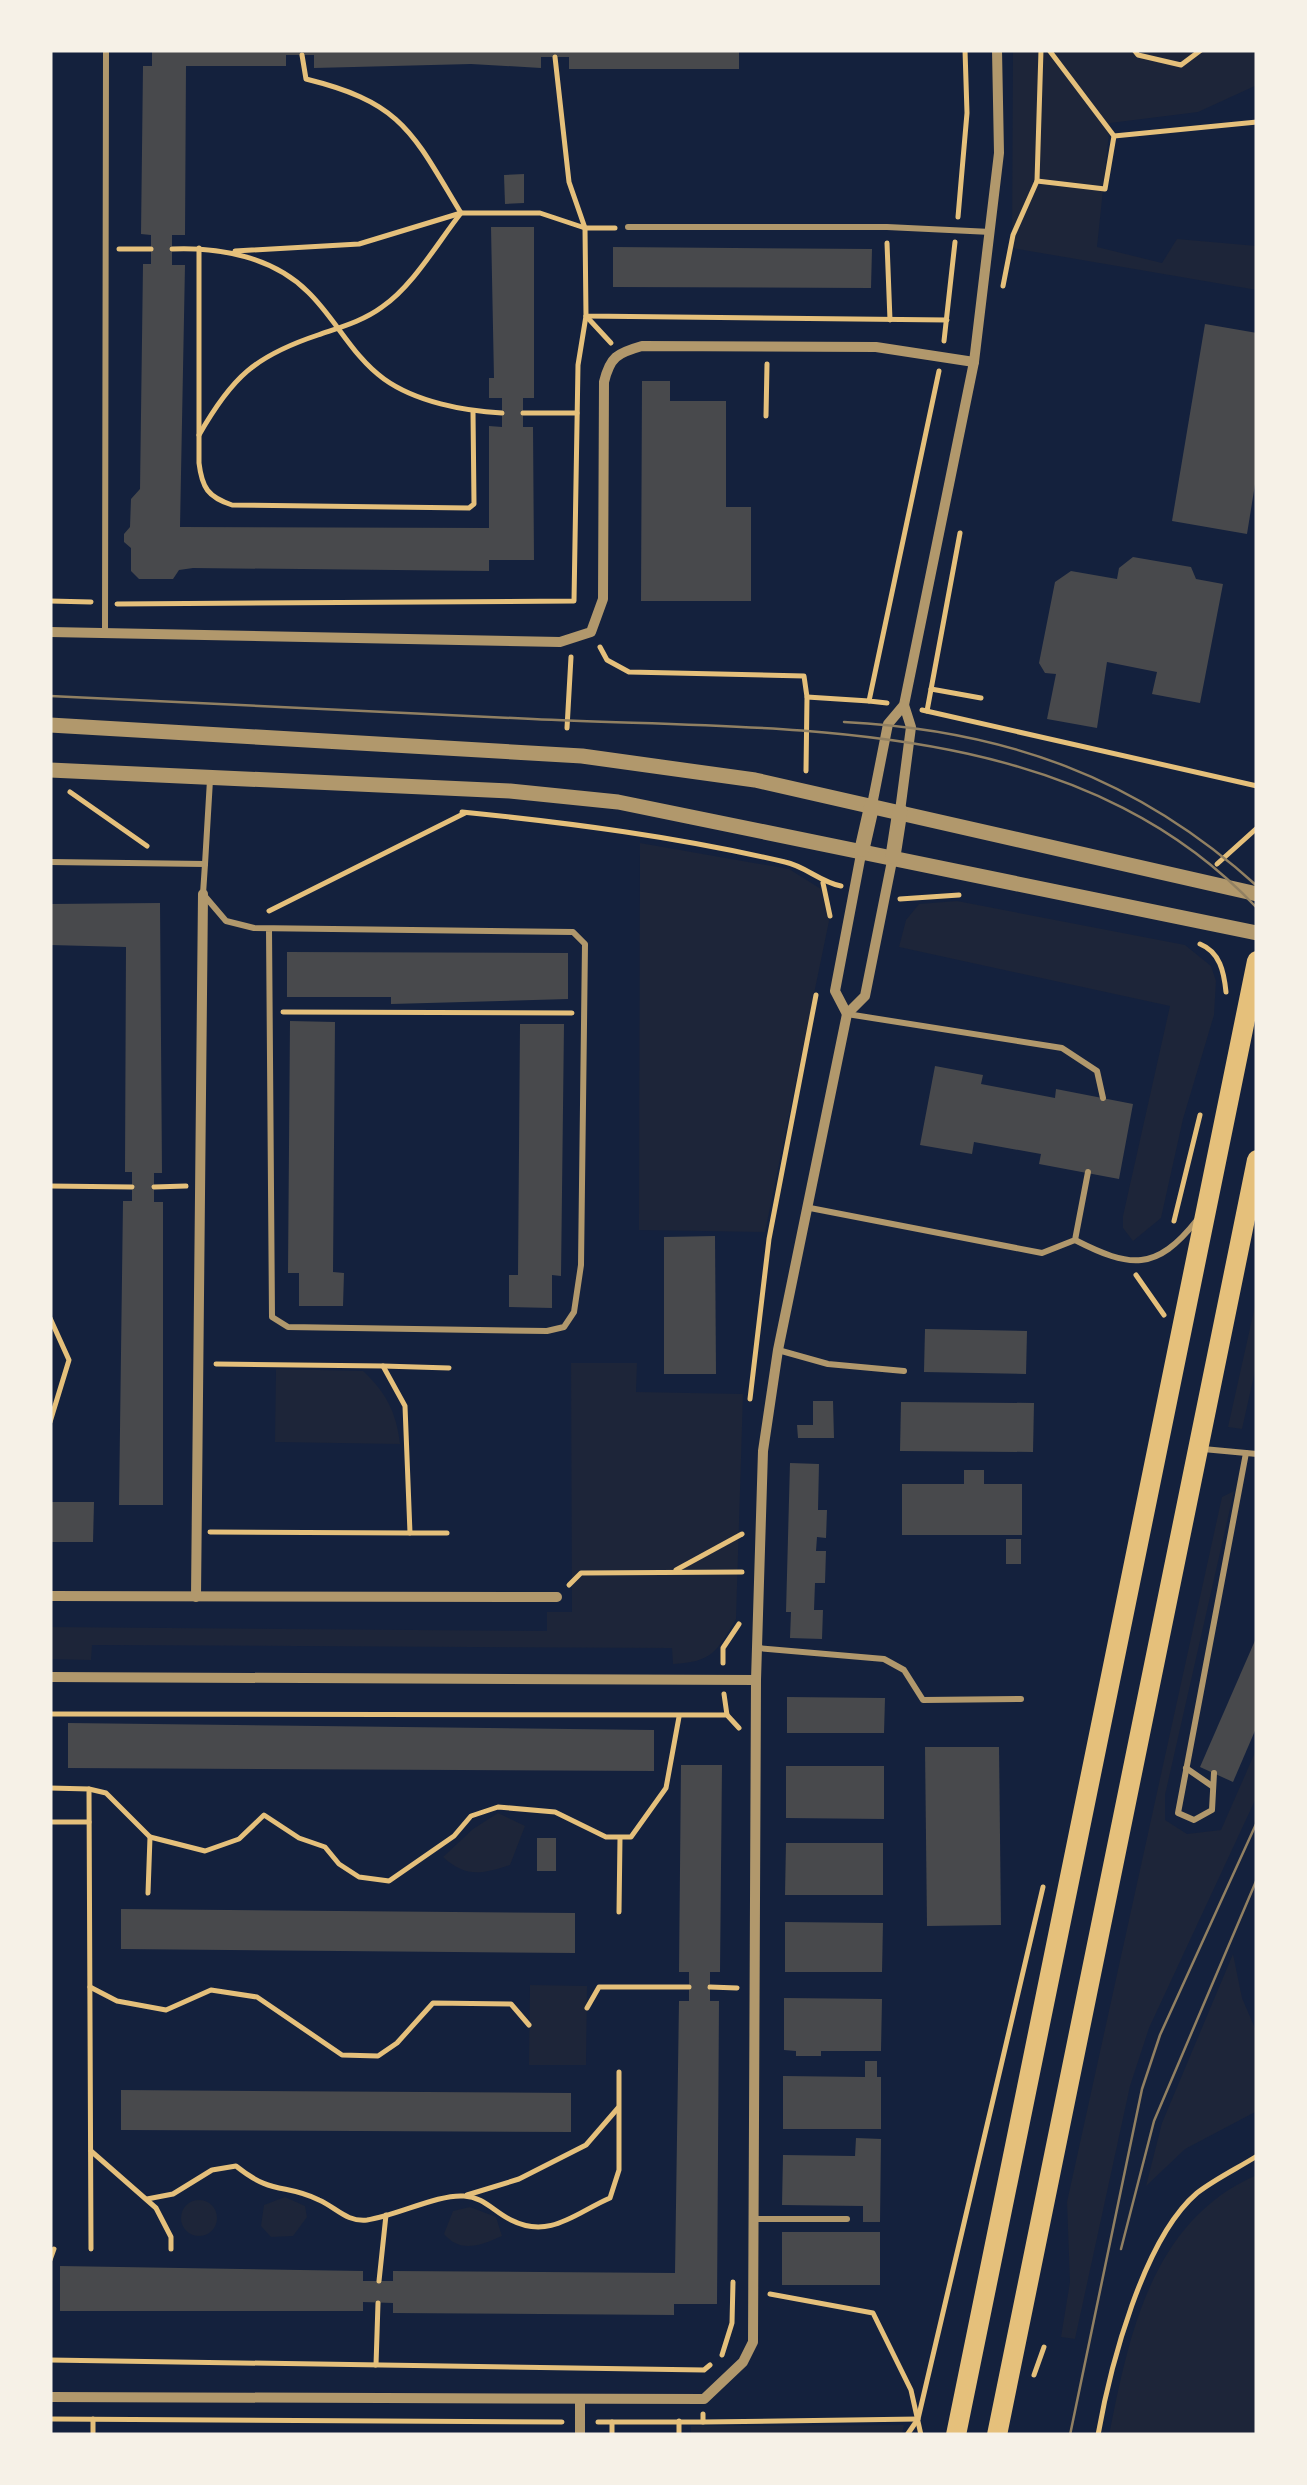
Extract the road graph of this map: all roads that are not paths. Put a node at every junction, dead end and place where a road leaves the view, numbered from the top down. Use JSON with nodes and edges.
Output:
{"nodes":[{"id":1,"x":106,"y":50,"type":"edge"},
{"id":2,"x":997,"y":50,"type":"edge"},
{"id":3,"x":628,"y":227,"type":"road end"},
{"id":4,"x":992,"y":232,"type":"junction"},
{"id":5,"x":974,"y":362,"type":"junction"},
{"id":6,"x":50,"y":632,"type":"edge"},
{"id":7,"x":104,"y":632,"type":"junction"},
{"id":8,"x":904,"y":705,"type":"junction"},
{"id":9,"x":50,"y":724,"type":"edge"},
{"id":10,"x":50,"y":770,"type":"edge"},
{"id":11,"x":210,"y":778,"type":"junction"},
{"id":12,"x":872,"y":805,"type":"junction"},
{"id":13,"x":900,"y":811,"type":"junction"},
{"id":14,"x":862,"y":850,"type":"junction"},
{"id":15,"x":892,"y":856,"type":"junction"},
{"id":16,"x":50,"y":862,"type":"edge"},
{"id":17,"x":205,"y":864,"type":"junction"},
{"id":18,"x":203,"y":894,"type":"junction"},
{"id":19,"x":1257,"y":894,"type":"edge"},
{"id":20,"x":269,"y":929,"type":"junction"},
{"id":21,"x":1257,"y":933,"type":"edge"},
{"id":22,"x":1257,"y":961,"type":"edge"},
{"id":23,"x":847,"y":1014,"type":"junction"},
{"id":24,"x":1103,"y":1098,"type":"dead end"},
{"id":25,"x":1257,"y":1160,"type":"edge"},
{"id":26,"x":1088,"y":1172,"type":"dead end"},
{"id":27,"x":810,"y":1208,"type":"junction"},
{"id":28,"x":1207,"y":1208,"type":"junction"},
{"id":29,"x":1251,"y":1237,"type":"edge"},
{"id":30,"x":1075,"y":1240,"type":"junction"},
{"id":31,"x":778,"y":1350,"type":"junction"},
{"id":32,"x":904,"y":1371,"type":"dead end"},
{"id":33,"x":1202,"y":1449,"type":"junction"},
{"id":34,"x":1246,"y":1453,"type":"junction"},
{"id":35,"x":1257,"y":1454,"type":"edge"},
{"id":36,"x":50,"y":1596,"type":"edge"},
{"id":37,"x":196,"y":1597,"type":"junction"},
{"id":38,"x":557,"y":1597,"type":"road end"},
{"id":39,"x":757,"y":1648,"type":"junction"},
{"id":40,"x":50,"y":1677,"type":"edge"},
{"id":41,"x":756,"y":1680,"type":"junction"},
{"id":42,"x":1021,"y":1698,"type":"dead end"},
{"id":43,"x":1186,"y":1768,"type":"junction"},
{"id":44,"x":1214,"y":1774,"type":"dead end"},
{"id":45,"x":1212,"y":1786,"type":"junction"},
{"id":46,"x":754,"y":2218,"type":"junction"},
{"id":47,"x":847,"y":2219,"type":"dead end"},
{"id":48,"x":50,"y":2397,"type":"edge"},
{"id":49,"x":580,"y":2402,"type":"junction"},
{"id":50,"x":580,"y":2435,"type":"edge"},
{"id":51,"x":956,"y":2435,"type":"edge"},
{"id":52,"x":997,"y":2435,"type":"edge"}],
"edges":[{"from":1,"to":7,"type":"lane"},
{"from":2,"to":4,"type":"street"},
{"from":3,"to":4,"type":"lane"},
{"from":4,"to":5,"type":"street"},
{"from":5,"to":7,"type":"street"},
{"from":5,"to":8,"type":"street"},
{"from":6,"to":7,"type":"street"},
{"from":8,"to":12,"type":"street"},
{"from":8,"to":13,"type":"street"},
{"from":9,"to":12,"type":"street"},
{"from":10,"to":11,"type":"street"},
{"from":11,"to":14,"type":"street"},
{"from":11,"to":17,"type":"lane"},
{"from":12,"to":13,"type":"street"},
{"from":12,"to":14,"type":"street"},
{"from":13,"to":15,"type":"street"},
{"from":13,"to":19,"type":"street"},
{"from":14,"to":15,"type":"street"},
{"from":14,"to":23,"type":"street"},
{"from":15,"to":21,"type":"street"},
{"from":15,"to":23,"type":"street"},
{"from":16,"to":17,"type":"lane"},
{"from":17,"to":18,"type":"lane"},
{"from":18,"to":20,"type":"lane"},
{"from":18,"to":37,"type":"street"},
{"from":20,"to":20,"type":"lane"},
{"from":22,"to":28,"type":"main road"},
{"from":23,"to":24,"type":"lane"},
{"from":23,"to":27,"type":"street"},
{"from":25,"to":29,"type":"main road"},
{"from":26,"to":30,"type":"lane"},
{"from":27,"to":30,"type":"lane"},
{"from":27,"to":31,"type":"street"},
{"from":28,"to":30,"type":"lane"},
{"from":28,"to":51,"type":"main road"},
{"from":29,"to":33,"type":"main road"},
{"from":31,"to":32,"type":"lane"},
{"from":31,"to":39,"type":"street"},
{"from":33,"to":34,"type":"lane"},
{"from":33,"to":52,"type":"main road"},
{"from":34,"to":35,"type":"lane"},
{"from":34,"to":43,"type":"lane"},
{"from":36,"to":37,"type":"street"},
{"from":37,"to":38,"type":"street"},
{"from":39,"to":41,"type":"street"},
{"from":39,"to":42,"type":"lane"},
{"from":40,"to":41,"type":"street"},
{"from":41,"to":46,"type":"street"},
{"from":43,"to":45,"type":"lane"},
{"from":43,"to":45,"type":"lane"},
{"from":44,"to":45,"type":"lane"},
{"from":46,"to":47,"type":"lane"},
{"from":46,"to":49,"type":"street"},
{"from":48,"to":49,"type":"street"},
{"from":49,"to":50,"type":"street"}]}
